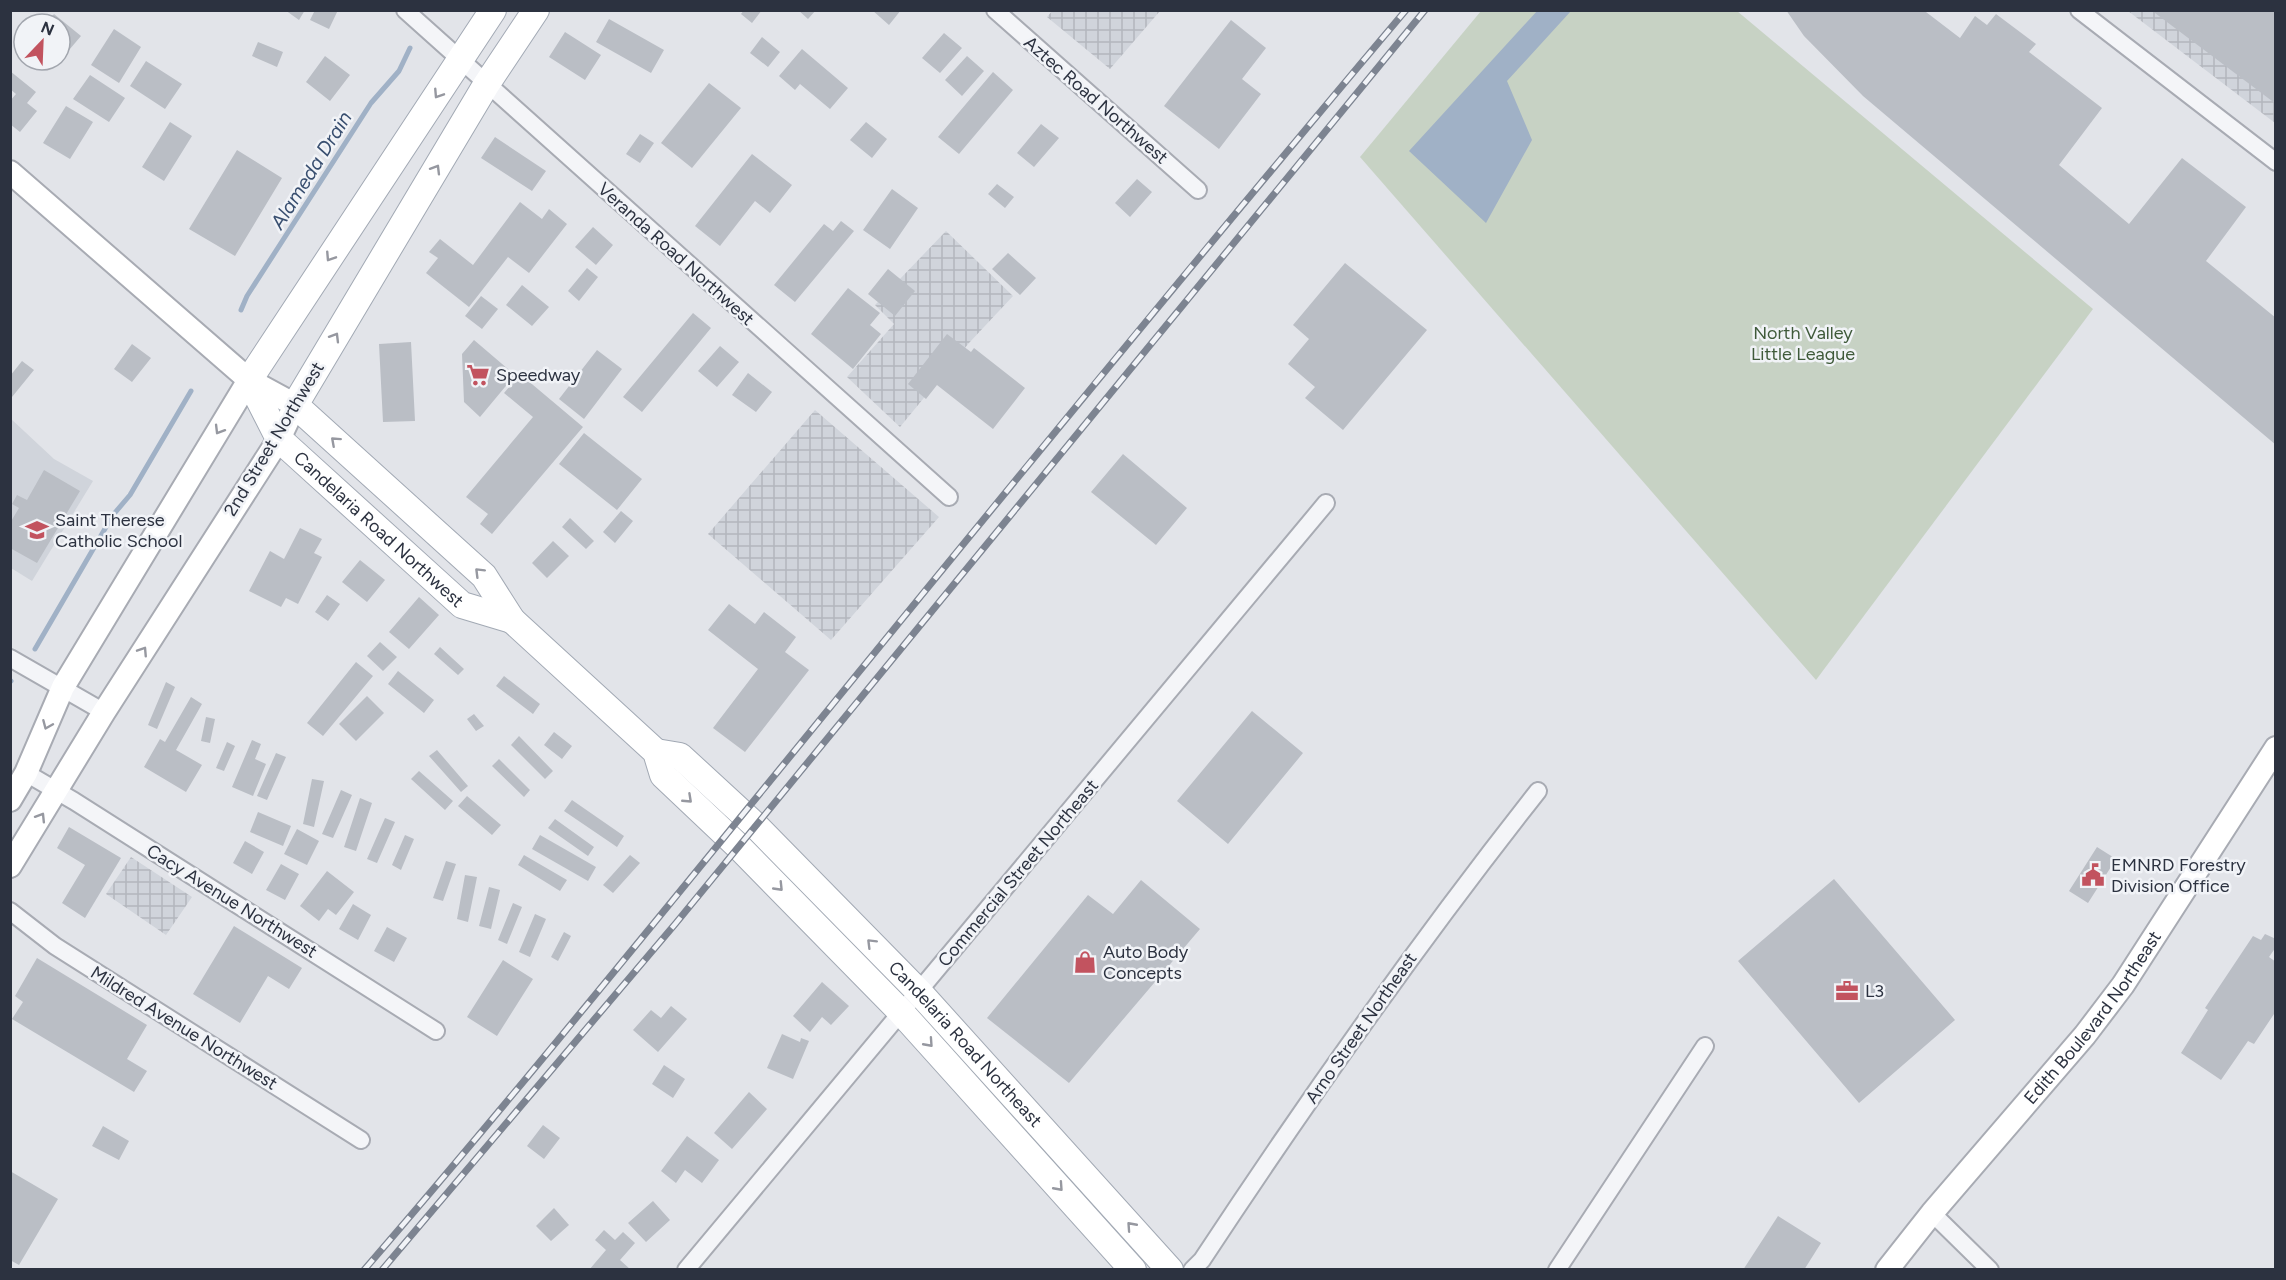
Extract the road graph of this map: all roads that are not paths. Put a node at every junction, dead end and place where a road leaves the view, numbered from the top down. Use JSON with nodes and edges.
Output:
{"nodes":[{"id":1,"x":405,"y":10,"type":"edge"},
{"id":2,"x":493,"y":10,"type":"edge"},
{"id":3,"x":536,"y":10,"type":"edge"},
{"id":4,"x":995,"y":10,"type":"edge"},
{"id":5,"x":2079,"y":10,"type":"edge"},
{"id":6,"x":460,"y":60,"type":"junction"},
{"id":7,"x":486,"y":85,"type":"junction"},
{"id":8,"x":2276,"y":162,"type":"edge"},
{"id":9,"x":10,"y":172,"type":"edge"},
{"id":10,"x":1198,"y":190,"type":"dead end"},
{"id":11,"x":249,"y":380,"type":"junction"},
{"id":12,"x":295,"y":405,"type":"junction"},
{"id":13,"x":279,"y":439,"type":"junction"},
{"id":14,"x":949,"y":497,"type":"dead end"},
{"id":15,"x":1326,"y":502,"type":"dead end"},
{"id":16,"x":512,"y":620,"type":"junction"},
{"id":17,"x":10,"y":658,"type":"edge"},
{"id":18,"x":63,"y":687,"type":"junction"},
{"id":19,"x":104,"y":712,"type":"junction"},
{"id":20,"x":2276,"y":748,"type":"edge"},
{"id":21,"x":656,"y":752,"type":"junction"},
{"id":22,"x":26,"y":773,"type":"junction"},
{"id":23,"x":57,"y":790,"type":"junction"},
{"id":24,"x":1538,"y":791,"type":"dead end"},
{"id":25,"x":10,"y":800,"type":"edge"},
{"id":26,"x":755,"y":825,"type":"joint"},
{"id":27,"x":738,"y":846,"type":"joint"},
{"id":28,"x":10,"y":866,"type":"edge"},
{"id":29,"x":10,"y":911,"type":"edge"},
{"id":30,"x":919,"y":992,"type":"junction"},
{"id":31,"x":901,"y":1012,"type":"junction"},
{"id":32,"x":436,"y":1031,"type":"dead end"},
{"id":33,"x":1705,"y":1046,"type":"dead end"},
{"id":34,"x":361,"y":1140,"type":"dead end"},
{"id":35,"x":1932,"y":1213,"type":"junction"},
{"id":36,"x":687,"y":1269,"type":"edge"},
{"id":37,"x":1133,"y":1269,"type":"edge"},
{"id":38,"x":1170,"y":1269,"type":"edge"},
{"id":39,"x":1192,"y":1269,"type":"edge"},
{"id":40,"x":1557,"y":1269,"type":"edge"},
{"id":41,"x":1887,"y":1269,"type":"edge"},
{"id":42,"x":1990,"y":1269,"type":"edge"}],
"edges":[{"from":1,"to":6,"type":"street","name":"Veranda Road Northwest"},
{"from":2,"to":6,"type":"main road"},
{"from":3,"to":7,"type":"main road","name":"2nd Street Northwest"},
{"from":4,"to":10,"type":"street","name":"Aztec Road Northwest"},
{"from":5,"to":8,"type":"street"},
{"from":6,"to":7,"type":"street","name":"Veranda Road Northwest"},
{"from":6,"to":11,"type":"main road","one_way":true},
{"from":12,"to":7,"type":"main road","name":"2nd Street Northwest","one_way":true},
{"from":7,"to":14,"type":"street","name":"Veranda Road Northwest"},
{"from":9,"to":11,"type":"main road","name":"Candelaria Road Northwest"},
{"from":11,"to":12,"type":"main road","name":"Candelaria Road Northwest"},
{"from":11,"to":13,"type":"main road","name":"Candelaria Road Northwest"},
{"from":11,"to":18,"type":"main road","one_way":true},
{"from":12,"to":13,"type":"main road","name":"2nd Street Northwest"},
{"from":16,"to":12,"type":"main road","name":"Candelaria Road Northwest","one_way":true},
{"from":13,"to":16,"type":"main road","name":"Candelaria Road Northwest"},
{"from":19,"to":13,"type":"main road","name":"2nd Street Northwest","one_way":true},
{"from":15,"to":30,"type":"street","name":"Commercial Street Northeast"},
{"from":16,"to":21,"type":"main road","name":"Candelaria Road Northwest"},
{"from":17,"to":18,"type":"street"},
{"from":18,"to":19,"type":"street"},
{"from":18,"to":22,"type":"main road","one_way":true},
{"from":19,"to":23,"type":"main road","name":"2nd Street Northwest"},
{"from":20,"to":35,"type":"main road","name":"Edith Boulevard Northeast"},
{"from":21,"to":26,"type":"main road","name":"Candelaria Road Northwest"},
{"from":21,"to":27,"type":"main road","name":"Candelaria Road Northwest","one_way":true},
{"from":22,"to":23,"type":"street","name":"Cacy Avenue Northwest"},
{"from":22,"to":25,"type":"main road"},
{"from":28,"to":23,"type":"main road","name":"2nd Street Northwest","one_way":true},
{"from":23,"to":32,"type":"street","name":"Cacy Avenue Northwest"},
{"from":24,"to":39,"type":"street","name":"Arno Street Northeast"},
{"from":30,"to":26,"type":"main road","name":"Candelaria Road Northeast","one_way":true},
{"from":27,"to":31,"type":"main road","name":"Candelaria Road Northeast","one_way":true},
{"from":29,"to":34,"type":"street","name":"Mildred Avenue Northwest"},
{"from":30,"to":31,"type":"street","name":"Commercial Street Northeast"},
{"from":38,"to":30,"type":"main road","name":"Candelaria Road Northeast","one_way":true},
{"from":31,"to":36,"type":"street","name":"Commercial Street Northeast"},
{"from":31,"to":37,"type":"main road","name":"Candelaria Road Northeast","one_way":true},
{"from":33,"to":40,"type":"street"},
{"from":35,"to":41,"type":"main road","name":"Edith Boulevard Northeast"},
{"from":35,"to":42,"type":"street"}]}
